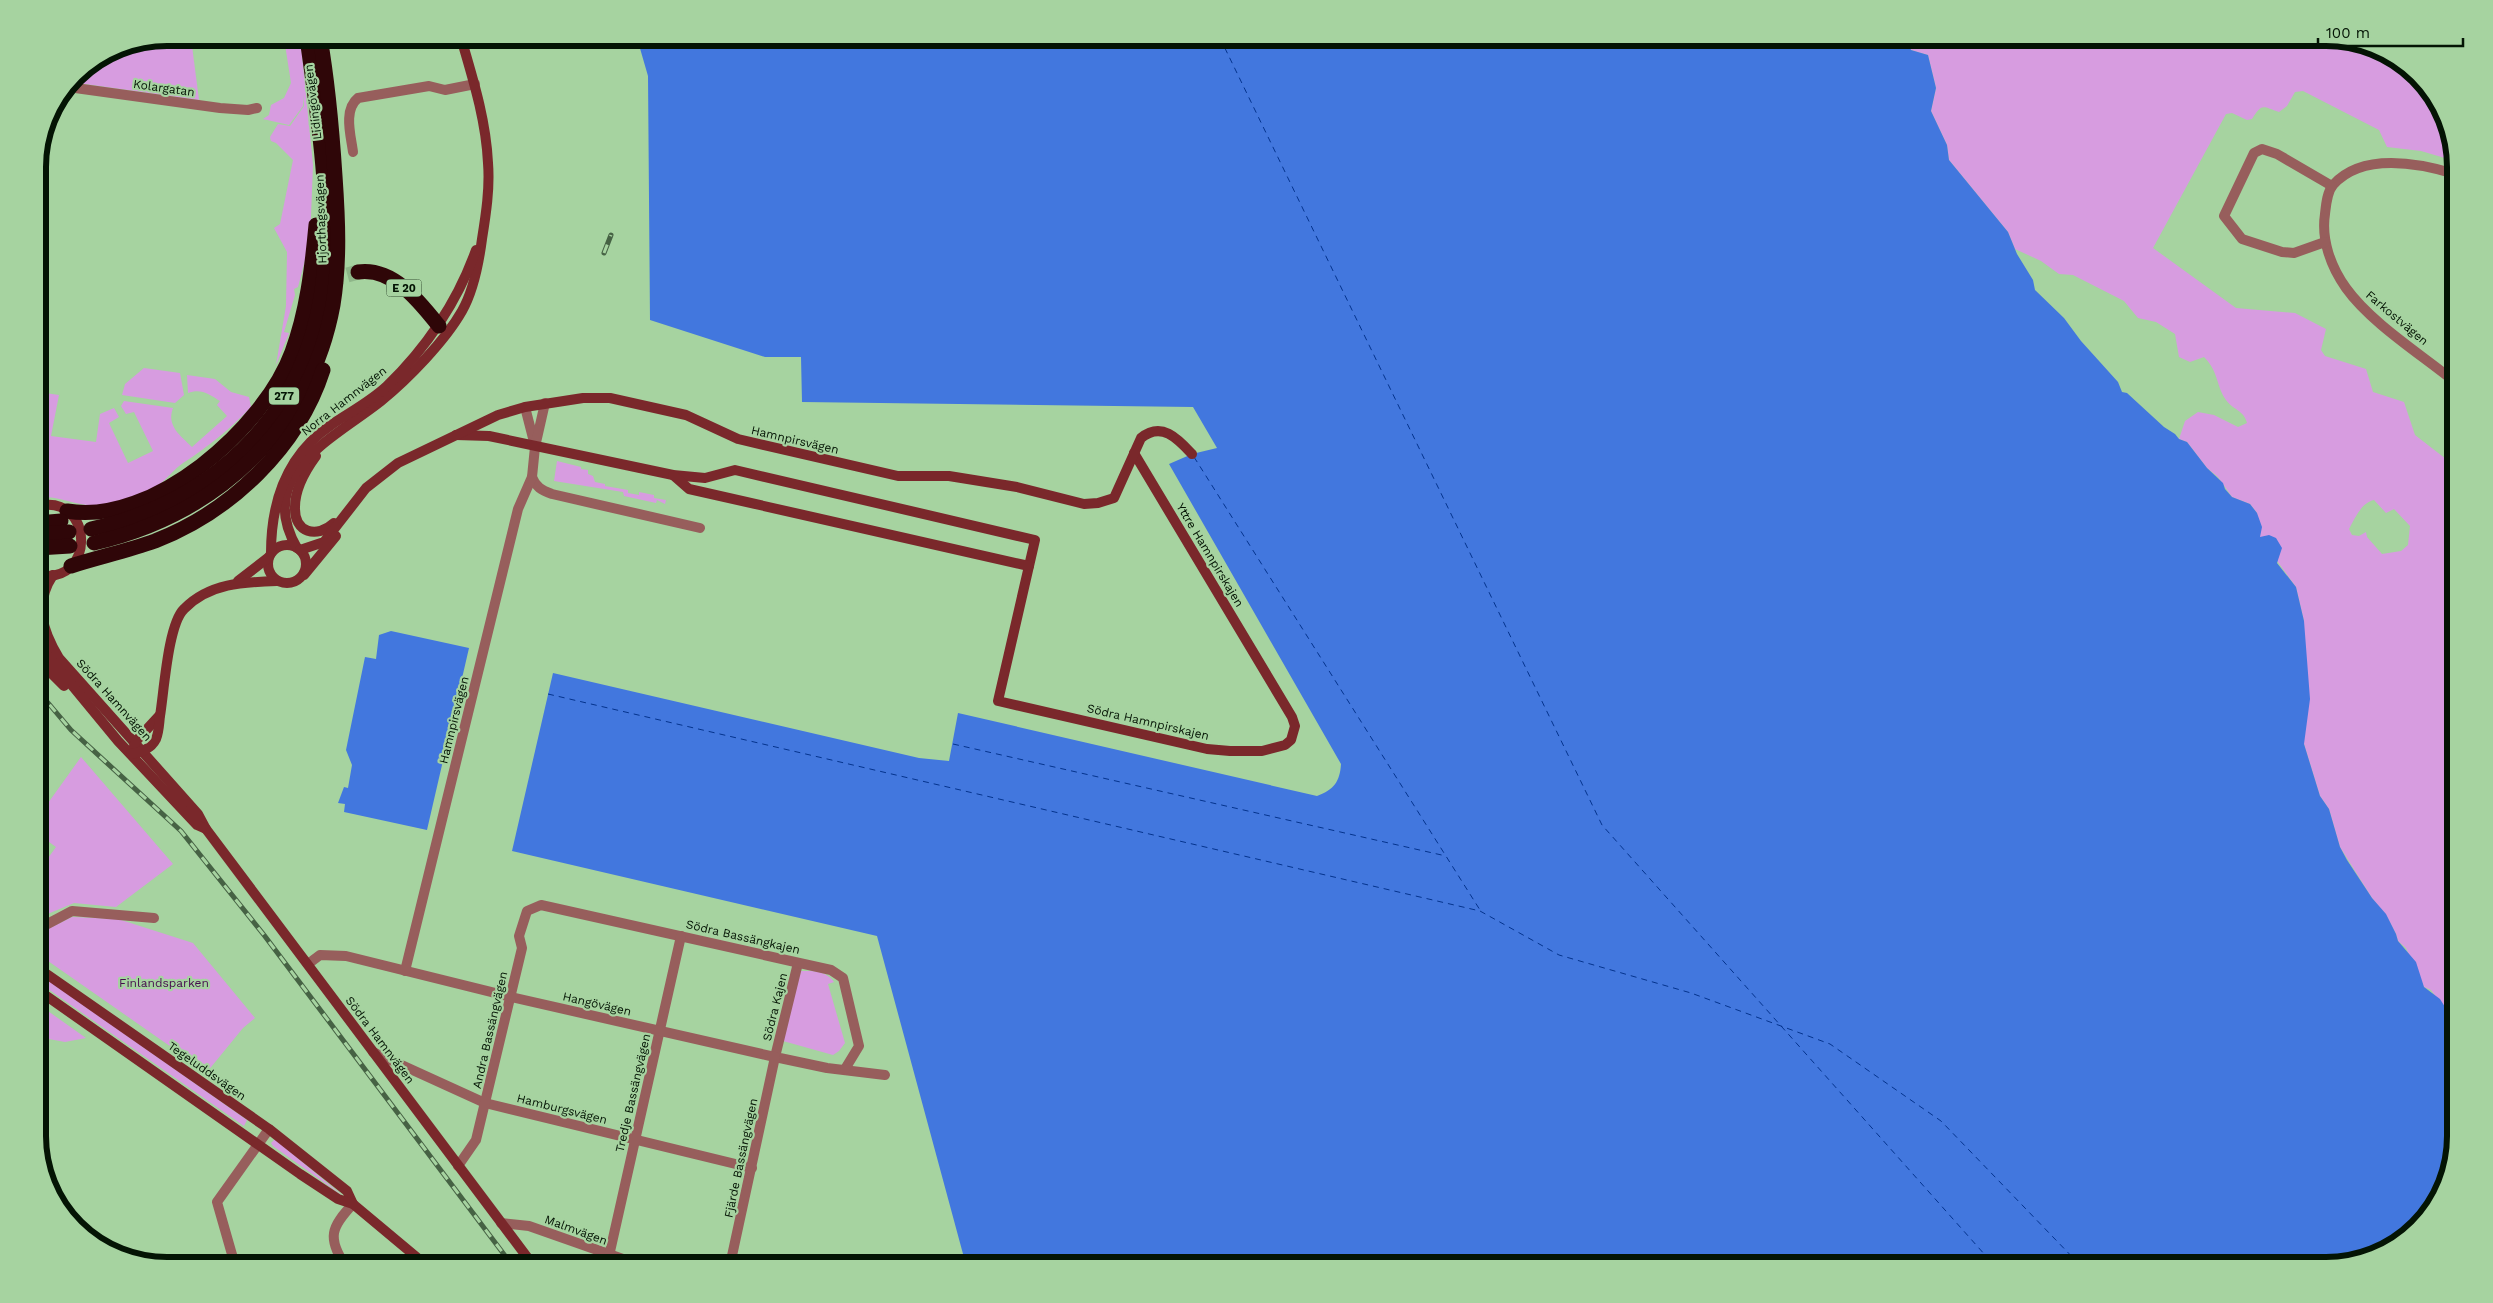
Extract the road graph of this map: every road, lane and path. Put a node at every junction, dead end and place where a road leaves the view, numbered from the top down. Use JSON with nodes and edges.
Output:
{"nodes":[{"id":1,"x":309,"y":47,"type":"edge"},
{"id":2,"x":321,"y":47,"type":"edge"},
{"id":3,"x":464,"y":47,"type":"edge"},
{"id":4,"x":475,"y":84,"type":"junction"},
{"id":5,"x":76,"y":89,"type":"edge"},
{"id":6,"x":257,"y":108,"type":"dead end"},
{"id":7,"x":353,"y":152,"type":"dead end"},
{"id":8,"x":328,"y":162,"type":"junction"},
{"id":9,"x":2446,"y":172,"type":"edge"},
{"id":10,"x":2332,"y":186,"type":"junction"},
{"id":11,"x":2325,"y":242,"type":"junction"},
{"id":12,"x":358,"y":272,"type":"tunnel mouth"},
{"id":13,"x":333,"y":305,"type":"junction"},
{"id":14,"x":442,"y":330,"type":"junction"},
{"id":15,"x":2446,"y":375,"type":"edge"},
{"id":16,"x":545,"y":403,"type":"junction"},
{"id":17,"x":525,"y":407,"type":"junction"},
{"id":18,"x":456,"y":435,"type":"junction"},
{"id":19,"x":329,"y":439,"type":"junction"},
{"id":20,"x":535,"y":447,"type":"junction"},
{"id":21,"x":1134,"y":454,"type":"junction"},
{"id":22,"x":1192,"y":454,"type":"dead end"},
{"id":23,"x":673,"y":475,"type":"junction"},
{"id":24,"x":532,"y":477,"type":"junction"},
{"id":25,"x":355,"y":503,"type":"junction"},
{"id":26,"x":47,"y":506,"type":"edge"},
{"id":27,"x":47,"y":525,"type":"edge"},
{"id":28,"x":67,"y":528,"type":"junction"},
{"id":29,"x":700,"y":528,"type":"dead end"},
{"id":30,"x":47,"y":532,"type":"edge"},
{"id":31,"x":47,"y":542,"type":"edge"},
{"id":32,"x":299,"y":549,"type":"junction"},
{"id":33,"x":270,"y":555,"type":"junction"},
{"id":34,"x":71,"y":566,"type":"junction"},
{"id":35,"x":1029,"y":566,"type":"junction"},
{"id":36,"x":47,"y":575,"type":"edge"},
{"id":37,"x":54,"y":575,"type":"junction"},
{"id":38,"x":300,"y":579,"type":"junction"},
{"id":39,"x":277,"y":581,"type":"junction"},
{"id":40,"x":236,"y":583,"type":"junction"},
{"id":41,"x":47,"y":590,"type":"edge"},
{"id":42,"x":47,"y":636,"type":"edge"},
{"id":43,"x":47,"y":655,"type":"edge"},
{"id":44,"x":47,"y":669,"type":"edge"},
{"id":45,"x":80,"y":696,"type":"junction"},
{"id":46,"x":998,"y":701,"type":"joint"},
{"id":47,"x":160,"y":716,"type":"junction"},
{"id":48,"x":1291,"y":740,"type":"joint"},
{"id":49,"x":136,"y":741,"type":"junction"},
{"id":50,"x":144,"y":751,"type":"junction"},
{"id":51,"x":131,"y":754,"type":"junction"},
{"id":52,"x":206,"y":830,"type":"junction"},
{"id":53,"x":541,"y":904,"type":"joint"},
{"id":54,"x":154,"y":918,"type":"dead end"},
{"id":55,"x":47,"y":924,"type":"edge"},
{"id":56,"x":681,"y":936,"type":"junction"},
{"id":57,"x":798,"y":963,"type":"junction"},
{"id":58,"x":308,"y":964,"type":"junction"},
{"id":59,"x":405,"y":972,"type":"junction"},
{"id":60,"x":47,"y":974,"type":"edge"},
{"id":61,"x":47,"y":996,"type":"edge"},
{"id":62,"x":511,"y":997,"type":"junction"},
{"id":63,"x":660,"y":1031,"type":"junction"},
{"id":64,"x":373,"y":1052,"type":"junction"},
{"id":65,"x":775,"y":1056,"type":"junction"},
{"id":66,"x":845,"y":1069,"type":"junction"},
{"id":67,"x":885,"y":1075,"type":"dead end"},
{"id":68,"x":486,"y":1104,"type":"junction"},
{"id":69,"x":269,"y":1129,"type":"junction"},
{"id":70,"x":636,"y":1140,"type":"junction"},
{"id":71,"x":258,"y":1144,"type":"junction"},
{"id":72,"x":458,"y":1166,"type":"junction"},
{"id":73,"x":752,"y":1168,"type":"junction"},
{"id":74,"x":353,"y":1204,"type":"junction"},
{"id":75,"x":502,"y":1223,"type":"junction"},
{"id":76,"x":609,"y":1256,"type":"junction"},
{"id":77,"x":232,"y":1257,"type":"edge"},
{"id":78,"x":340,"y":1257,"type":"edge"},
{"id":79,"x":415,"y":1257,"type":"edge"},
{"id":80,"x":527,"y":1257,"type":"edge"},
{"id":81,"x":612,"y":1257,"type":"edge"},
{"id":82,"x":732,"y":1257,"type":"edge"}],
"edges":[{"from":1,"to":8,"type":"highway","name":"Lidingövägen","number":"277"},
{"from":2,"to":8,"type":"highway","name":"Lidingövägen","number":"277"},
{"from":3,"to":4,"type":"main road","name":"Norra Hamnvägen"},
{"from":4,"to":7,"type":"street"},
{"from":4,"to":14,"type":"main road","name":"Norra Hamnvägen"},
{"from":5,"to":6,"type":"street","name":"Kolargatan"},
{"from":8,"to":13,"type":"highway","name":"Hjorthagsvägen","number":"277"},
{"from":8,"to":13,"type":"highway","name":"Hjorthagsvägen","number":"277"},
{"from":8,"to":28,"type":"highway"},
{"from":9,"to":10,"type":"street"},
{"from":10,"to":11,"type":"street","name":"Farkostvägen"},
{"from":10,"to":11,"type":"street"},
{"from":11,"to":15,"type":"street","name":"Farkostvägen"},
{"from":12,"to":14,"type":"highway","number":"E 20"},
{"from":13,"to":34,"type":"highway"},
{"from":14,"to":19,"type":"main road","name":"Norra Hamnvägen"},
{"from":14,"to":33,"type":"main road","name":"Norra Hamnvägen"},
{"from":16,"to":17,"type":"main road","name":"Hamnpirsvägen"},
{"from":16,"to":20,"type":"street","name":"Hamnpirsvägen"},
{"from":16,"to":21,"type":"main road","name":"Hamnpirsvägen"},
{"from":17,"to":18,"type":"main road","name":"Hamnpirsvägen"},
{"from":17,"to":20,"type":"street","name":"Hamnpirsvägen"},
{"from":18,"to":20,"type":"main road","name":"Hamnpirsvägen"},
{"from":18,"to":25,"type":"main road","name":"Hamnpirsvägen"},
{"from":19,"to":25,"type":"main road","name":"Norra Hamnvägen"},
{"from":19,"to":32,"type":"main road","name":"Norra Hamnvägen"},
{"from":20,"to":23,"type":"main road","name":"Hamnpirsvägen"},
{"from":20,"to":24,"type":"street","name":"Hamnpirsvägen"},
{"from":21,"to":22,"type":"main road"},
{"from":21,"to":48,"type":"main road","name":"Yttre Hamnpirskajen"},
{"from":23,"to":35,"type":"main road","name":"Hamnpirsvägen"},
{"from":23,"to":35,"type":"main road","name":"Hamnpirsvägen"},
{"from":24,"to":29,"type":"street"},
{"from":24,"to":59,"type":"street","name":"Hamnpirsvägen"},
{"from":25,"to":32,"type":"main road","name":"Hamnpirsvägen"},
{"from":25,"to":38,"type":"main road","name":"Hamnpirsvägen"},
{"from":26,"to":28,"type":"main road"},
{"from":27,"to":28,"type":"highway"},
{"from":28,"to":30,"type":"highway"},
{"from":28,"to":31,"type":"highway"},
{"from":28,"to":34,"type":"main road"},
{"from":32,"to":33,"type":"main road"},
{"from":32,"to":38,"type":"main road"},
{"from":33,"to":39,"type":"main road"},
{"from":33,"to":40,"type":"main road"},
{"from":34,"to":37,"type":"main road"},
{"from":35,"to":46,"type":"main road","name":"Hamnpirsvägen"},
{"from":36,"to":37,"type":"main road"},
{"from":37,"to":41,"type":"main road","name":"Södra Hamnvägen"},
{"from":38,"to":39,"type":"main road"},
{"from":39,"to":40,"type":"main road"},
{"from":40,"to":47,"type":"main road"},
{"from":42,"to":49,"type":"main road","name":"Södra Hamnvägen"},
{"from":43,"to":45,"type":"main road","name":"Södra Hamnvägen"},
{"from":44,"to":45,"type":"main road"},
{"from":45,"to":51,"type":"main road","name":"Södra Hamnvägen"},
{"from":46,"to":48,"type":"main road","name":"Södra Hamnpirskajen"},
{"from":47,"to":49,"type":"main road"},
{"from":47,"to":50,"type":"main road"},
{"from":49,"to":50,"type":"main road","name":"Södra Hamnvägen"},
{"from":49,"to":51,"type":"main road"},
{"from":50,"to":51,"type":"main road"},
{"from":50,"to":52,"type":"main road","name":"Södra Hamnvägen"},
{"from":51,"to":52,"type":"main road","name":"Södra Hamnvägen"},
{"from":52,"to":58,"type":"main road","name":"Södra Hamnvägen"},
{"from":53,"to":56,"type":"street","name":"Södra Bassängkajen"},
{"from":53,"to":62,"type":"street","name":"Andra Bassängvägen"},
{"from":54,"to":55,"type":"street"},
{"from":56,"to":57,"type":"street","name":"Södra Bassängkajen"},
{"from":56,"to":63,"type":"street","name":"Tredje Bassängvägen"},
{"from":57,"to":65,"type":"street","name":"Södra Kajen"},
{"from":57,"to":66,"type":"street","name":"Södra Bassängkajen"},
{"from":58,"to":59,"type":"street","name":"Hangövägen"},
{"from":58,"to":64,"type":"main road","name":"Södra Hamnvägen"},
{"from":59,"to":62,"type":"street","name":"Hangövägen"},
{"from":60,"to":69,"type":"main road","name":"Tegeluddsvägen"},
{"from":61,"to":71,"type":"main road","name":"Tegeluddsvägen"},
{"from":62,"to":63,"type":"street","name":"Hangövägen"},
{"from":62,"to":68,"type":"street","name":"Andra Bassängvägen"},
{"from":63,"to":65,"type":"street","name":"Hangövägen"},
{"from":63,"to":70,"type":"street","name":"Tredje Bassängvägen"},
{"from":64,"to":68,"type":"street","name":"Hamburgsvägen"},
{"from":64,"to":72,"type":"main road","name":"Södra Hamnvägen"},
{"from":65,"to":66,"type":"street","name":"Hangövägen"},
{"from":65,"to":73,"type":"street","name":"Fjärde Bassängvägen"},
{"from":66,"to":67,"type":"street","name":"Hangövägen"},
{"from":68,"to":70,"type":"street","name":"Hamburgsvägen"},
{"from":68,"to":72,"type":"street","name":"Andra Bassängvägen"},
{"from":69,"to":71,"type":"street"},
{"from":69,"to":74,"type":"main road","name":"Tegeluddsvägen"},
{"from":70,"to":73,"type":"street","name":"Hamburgsvägen"},
{"from":70,"to":76,"type":"street","name":"Tredje Bassängvägen"},
{"from":71,"to":74,"type":"main road","name":"Tegeluddsvägen"},
{"from":71,"to":77,"type":"street"},
{"from":72,"to":75,"type":"main road","name":"Södra Hamnvägen"},
{"from":73,"to":82,"type":"street","name":"Fjärde Bassängvägen"},
{"from":74,"to":78,"type":"street"},
{"from":74,"to":79,"type":"main road","name":"Tegeluddsvägen"},
{"from":75,"to":76,"type":"street","name":"Malmvägen"},
{"from":75,"to":80,"type":"main road","name":"Södra Hamnvägen"},
{"from":76,"to":81,"type":"street","name":"Malmvägen"}]}
